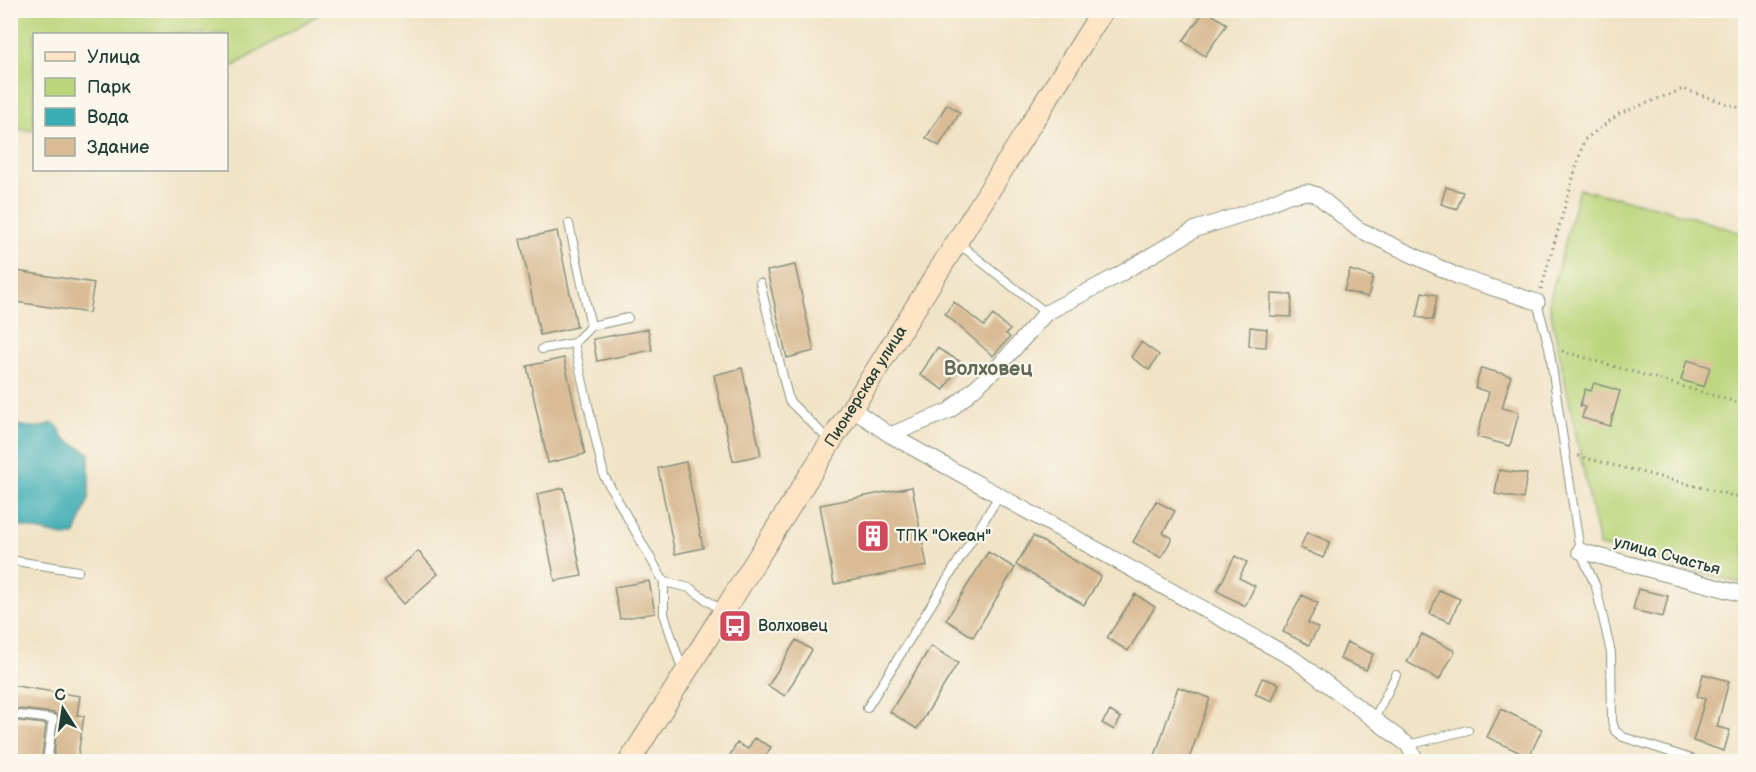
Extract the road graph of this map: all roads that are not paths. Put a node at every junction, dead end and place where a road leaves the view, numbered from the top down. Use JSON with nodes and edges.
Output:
{"nodes":[{"id":1,"x":1102,"y":10,"type":"edge"},
{"id":2,"x":569,"y":224,"type":"dead end"},
{"id":3,"x":957,"y":242,"type":"junction"},
{"id":4,"x":760,"y":283,"type":"dead end"},
{"id":5,"x":1537,"y":302,"type":"joint"},
{"id":6,"x":1046,"y":313,"type":"junction"},
{"id":7,"x":628,"y":318,"type":"dead end"},
{"id":8,"x":591,"y":326,"type":"junction"},
{"id":9,"x":574,"y":342,"type":"junction"},
{"id":10,"x":542,"y":349,"type":"dead end"},
{"id":11,"x":851,"y":408,"type":"junction"},
{"id":12,"x":890,"y":435,"type":"junction"},
{"id":13,"x":830,"y":441,"type":"junction"},
{"id":14,"x":999,"y":496,"type":"junction"},
{"id":15,"x":1580,"y":551,"type":"junction"},
{"id":16,"x":10,"y":560,"type":"edge"},
{"id":17,"x":78,"y":571,"type":"dead end"},
{"id":18,"x":664,"y":582,"type":"junction"},
{"id":19,"x":1746,"y":595,"type":"edge"},
{"id":20,"x":723,"y":612,"type":"junction"},
{"id":21,"x":683,"y":674,"type":"junction"},
{"id":22,"x":1396,"y":675,"type":"dead end"},
{"id":23,"x":867,"y":708,"type":"dead end"},
{"id":24,"x":10,"y":714,"type":"edge"},
{"id":25,"x":1374,"y":719,"type":"junction"},
{"id":26,"x":1468,"y":730,"type":"dead end"},
{"id":27,"x":1408,"y":746,"type":"junction"},
{"id":28,"x":47,"y":762,"type":"edge"},
{"id":29,"x":629,"y":762,"type":"edge"},
{"id":30,"x":1417,"y":762,"type":"edge"},
{"id":31,"x":1701,"y":762,"type":"edge"}],
"edges":[{"from":1,"to":3,"type":"street","name":"Пионерская улица"},
{"from":2,"to":8,"type":"lane"},
{"from":3,"to":6,"type":"lane"},
{"from":3,"to":11,"type":"street","name":"Пионерская улица"},
{"from":4,"to":13,"type":"lane"},
{"from":5,"to":6,"type":"street"},
{"from":5,"to":15,"type":"lane"},
{"from":6,"to":12,"type":"street"},
{"from":7,"to":8,"type":"lane"},
{"from":8,"to":9,"type":"lane"},
{"from":9,"to":10,"type":"lane"},
{"from":9,"to":18,"type":"lane"},
{"from":11,"to":12,"type":"street"},
{"from":11,"to":13,"type":"street","name":"Пионерская улица"},
{"from":12,"to":14,"type":"street"},
{"from":13,"to":20,"type":"street","name":"Пионерская улица"},
{"from":14,"to":23,"type":"lane"},
{"from":14,"to":25,"type":"street"},
{"from":15,"to":19,"type":"street","name":"улица Счастья"},
{"from":15,"to":31,"type":"lane"},
{"from":16,"to":17,"type":"lane"},
{"from":18,"to":20,"type":"lane"},
{"from":18,"to":21,"type":"lane"},
{"from":20,"to":21,"type":"street","name":"Пионерская улица"},
{"from":21,"to":29,"type":"street","name":"Пионерская улица"},
{"from":22,"to":25,"type":"lane"},
{"from":24,"to":28,"type":"lane"},
{"from":25,"to":27,"type":"street"},
{"from":26,"to":27,"type":"lane"},
{"from":27,"to":30,"type":"street"}]}
